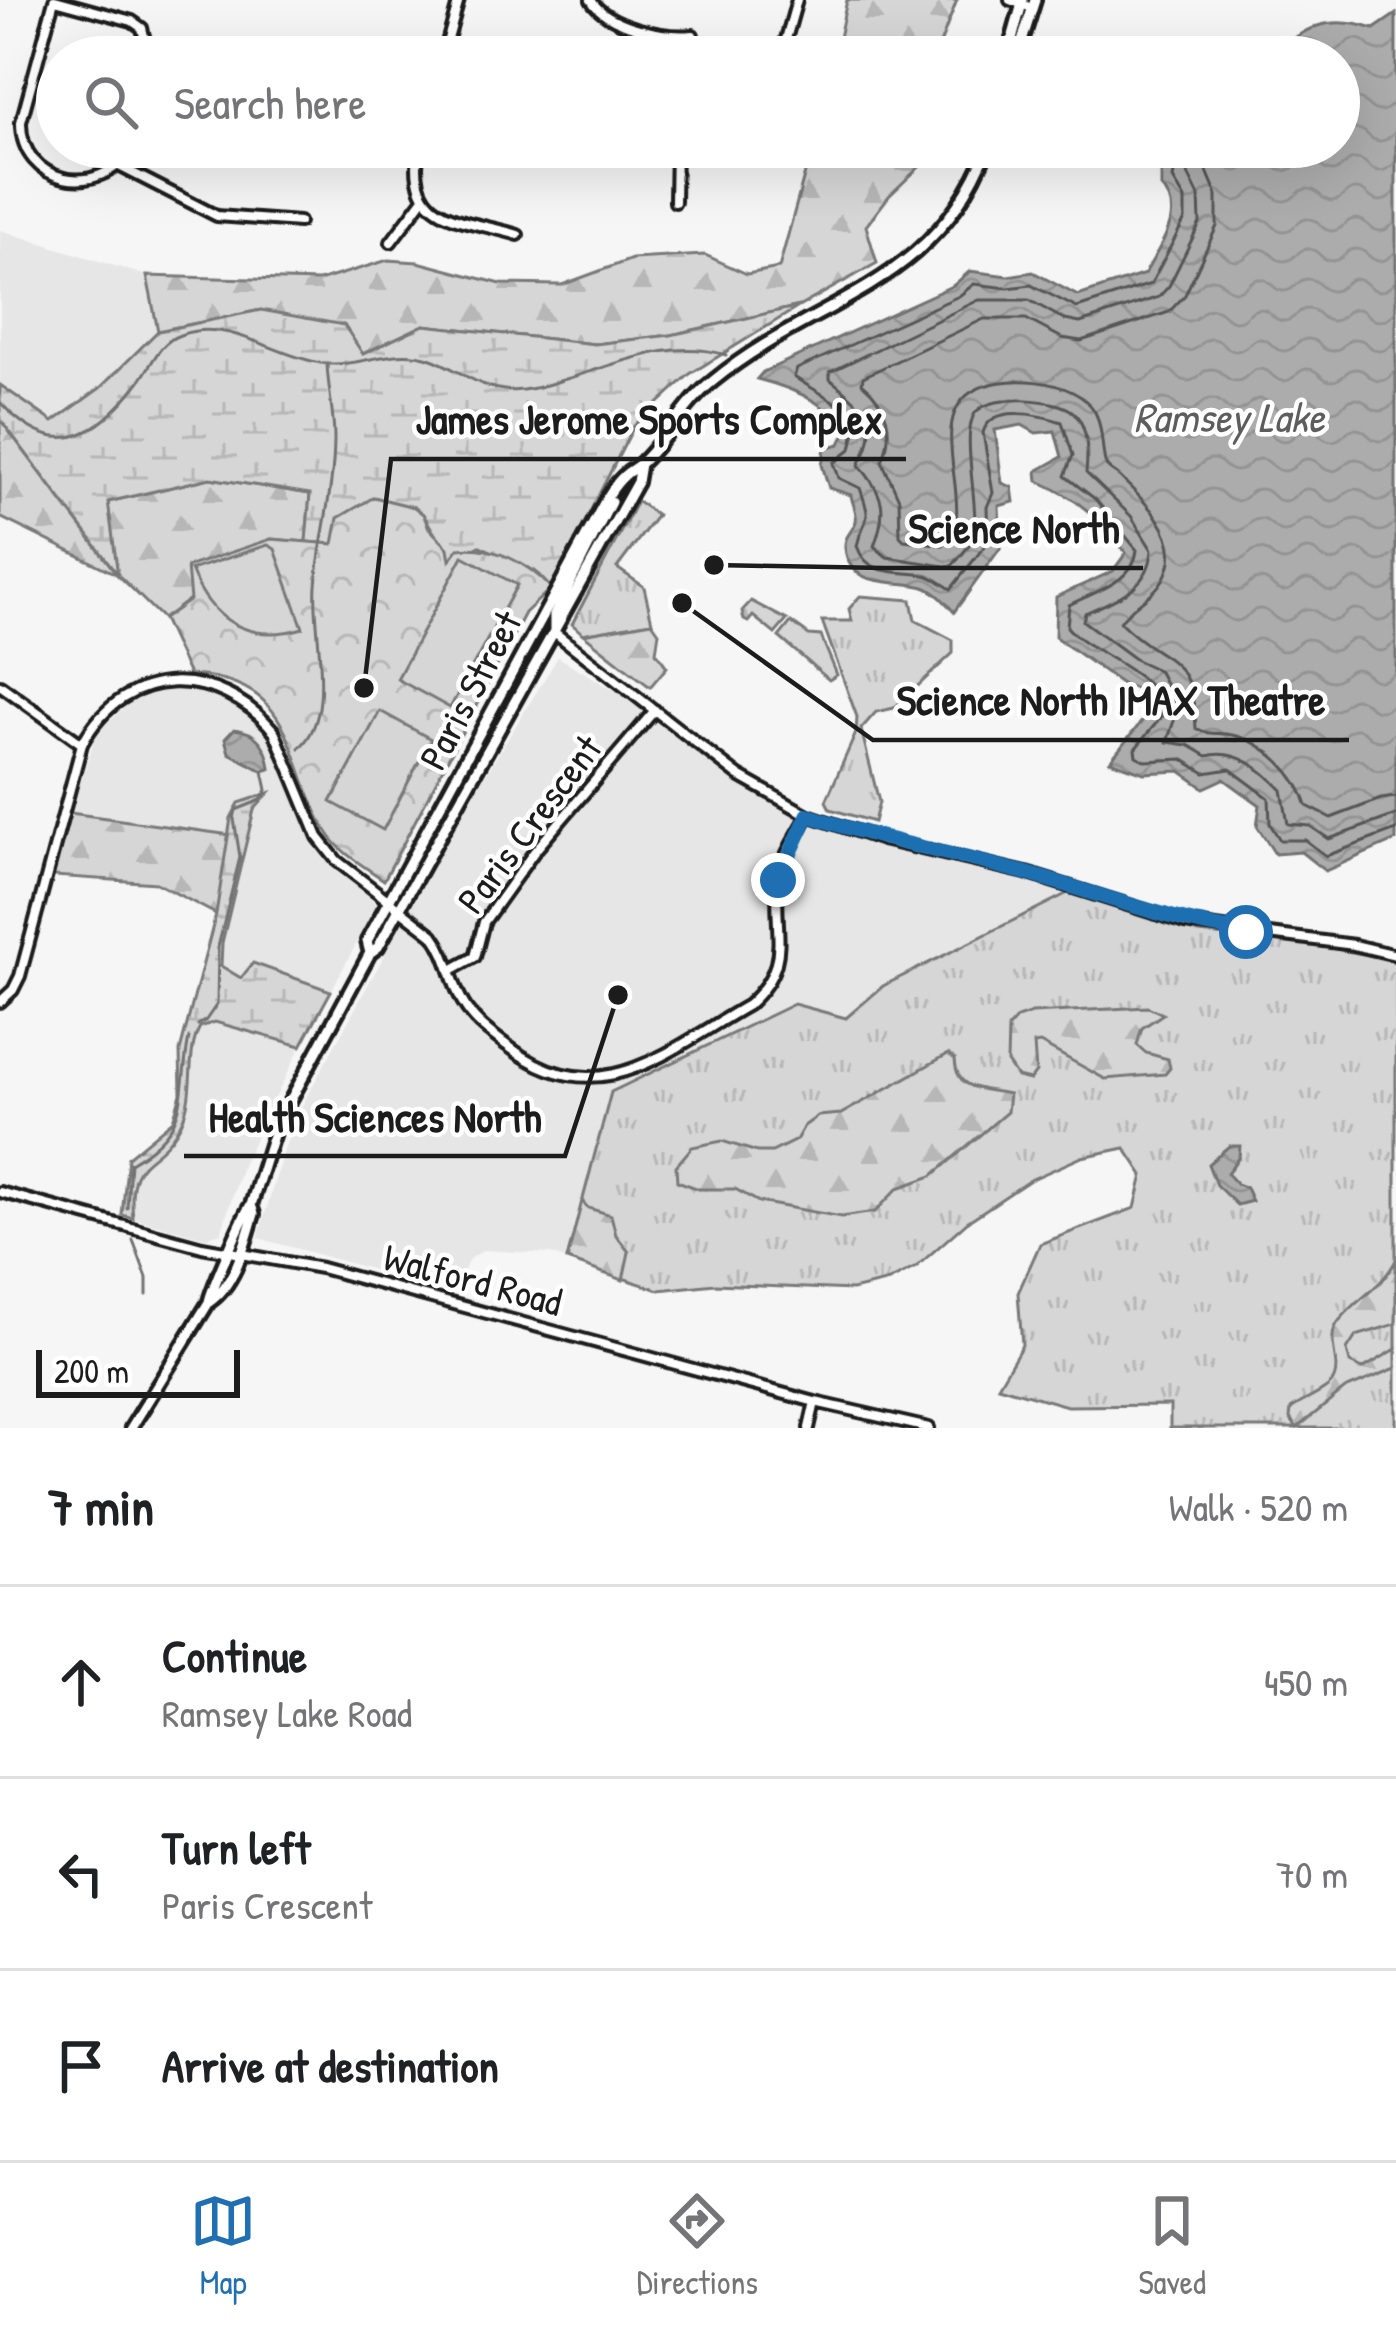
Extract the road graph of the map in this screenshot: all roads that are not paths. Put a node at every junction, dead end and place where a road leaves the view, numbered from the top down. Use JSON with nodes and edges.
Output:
{"nodes":[{"id":1,"x":55,"y":0,"type":"edge"},
{"id":2,"x":459,"y":0,"type":"edge"},
{"id":3,"x":591,"y":0,"type":"edge"},
{"id":4,"x":796,"y":0,"type":"edge"},
{"id":5,"x":1010,"y":0,"type":"edge"},
{"id":6,"x":1028,"y":3,"type":"edge"},
{"id":7,"x":693,"y":35,"type":"dead end"},
{"id":8,"x":45,"y":36,"type":"edge"},
{"id":9,"x":144,"y":36,"type":"edge"},
{"id":10,"x":450,"y":36,"type":"edge"},
{"id":11,"x":672,"y":36,"type":"edge"},
{"id":12,"x":684,"y":36,"type":"edge"},
{"id":13,"x":787,"y":36,"type":"edge"},
{"id":14,"x":1015,"y":36,"type":"edge"},
{"id":15,"x":1021,"y":36,"type":"edge"},
{"id":16,"x":36,"y":68,"type":"edge"},
{"id":17,"x":36,"y":164,"type":"edge"},
{"id":18,"x":48,"y":168,"type":"edge"},
{"id":19,"x":119,"y":168,"type":"edge"},
{"id":20,"x":123,"y":168,"type":"edge"},
{"id":21,"x":417,"y":168,"type":"edge"},
{"id":22,"x":676,"y":168,"type":"edge"},
{"id":23,"x":978,"y":168,"type":"edge"},
{"id":24,"x":424,"y":198,"type":"junction"},
{"id":25,"x":675,"y":202,"type":"dead end"},
{"id":26,"x":299,"y":222,"type":"dead end"},
{"id":27,"x":518,"y":236,"type":"dead end"},
{"id":28,"x":391,"y":242,"type":"dead end"},
{"id":29,"x":640,"y":464,"type":"junction"},
{"id":30,"x":623,"y":476,"type":"junction"},
{"id":31,"x":554,"y":632,"type":"junction"},
{"id":32,"x":531,"y":638,"type":"junction"},
{"id":33,"x":0,"y":685,"type":"edge"},
{"id":34,"x":655,"y":710,"type":"junction"},
{"id":35,"x":82,"y":744,"type":"junction"},
{"id":36,"x":808,"y":815,"type":"junction"},
{"id":37,"x":395,"y":904,"type":"junction"},
{"id":38,"x":1396,"y":956,"type":"edge"},
{"id":39,"x":453,"y":969,"type":"junction"},
{"id":40,"x":0,"y":1002,"type":"edge"},
{"id":41,"x":0,"y":1192,"type":"edge"},
{"id":42,"x":235,"y":1254,"type":"junction"},
{"id":43,"x":815,"y":1402,"type":"junction"},
{"id":44,"x":131,"y":1428,"type":"edge"},
{"id":45,"x":809,"y":1428,"type":"edge"},
{"id":46,"x":929,"y":1428,"type":"edge"}],
"edges":[{"from":1,"to":8,"type":"street"},
{"from":1,"to":9,"type":"street"},
{"from":2,"to":10,"type":"street"},
{"from":3,"to":11,"type":"street"},
{"from":4,"to":13,"type":"street"},
{"from":5,"to":6,"type":"street"},
{"from":6,"to":14,"type":"main road"},
{"from":6,"to":15,"type":"main road"},
{"from":7,"to":12,"type":"street"},
{"from":16,"to":17,"type":"street"},
{"from":18,"to":19,"type":"street"},
{"from":20,"to":26,"type":"street"},
{"from":21,"to":24,"type":"street"},
{"from":22,"to":25,"type":"street"},
{"from":23,"to":29,"type":"main road","name":"Paris Street"},
{"from":24,"to":27,"type":"street"},
{"from":24,"to":28,"type":"street"},
{"from":29,"to":30,"type":"main road","name":"Paris Street"},
{"from":29,"to":31,"type":"main road","name":"Paris Street"},
{"from":30,"to":31,"type":"main road"},
{"from":30,"to":32,"type":"main road","name":"Paris Street"},
{"from":31,"to":32,"type":"main road"},
{"from":31,"to":34,"type":"street"},
{"from":31,"to":37,"type":"main road","name":"Paris Street"},
{"from":32,"to":37,"type":"main road","name":"Paris Street"},
{"from":33,"to":35,"type":"street"},
{"from":34,"to":36,"type":"street"},
{"from":34,"to":39,"type":"street","name":"Paris Crescent"},
{"from":35,"to":37,"type":"street","name":"Paris Crescent"},
{"from":35,"to":40,"type":"street"},
{"from":36,"to":38,"type":"street"},
{"from":36,"to":39,"type":"street","name":"Paris Crescent"},
{"from":37,"to":39,"type":"street","name":"Paris Crescent"},
{"from":37,"to":42,"type":"main road","name":"Paris Street"},
{"from":41,"to":42,"type":"street","name":"Walford Road"},
{"from":42,"to":43,"type":"street","name":"Walford Road"},
{"from":42,"to":44,"type":"main road","name":"Paris Street"},
{"from":43,"to":45,"type":"street"},
{"from":43,"to":46,"type":"street","name":"Walford Road"}]}
